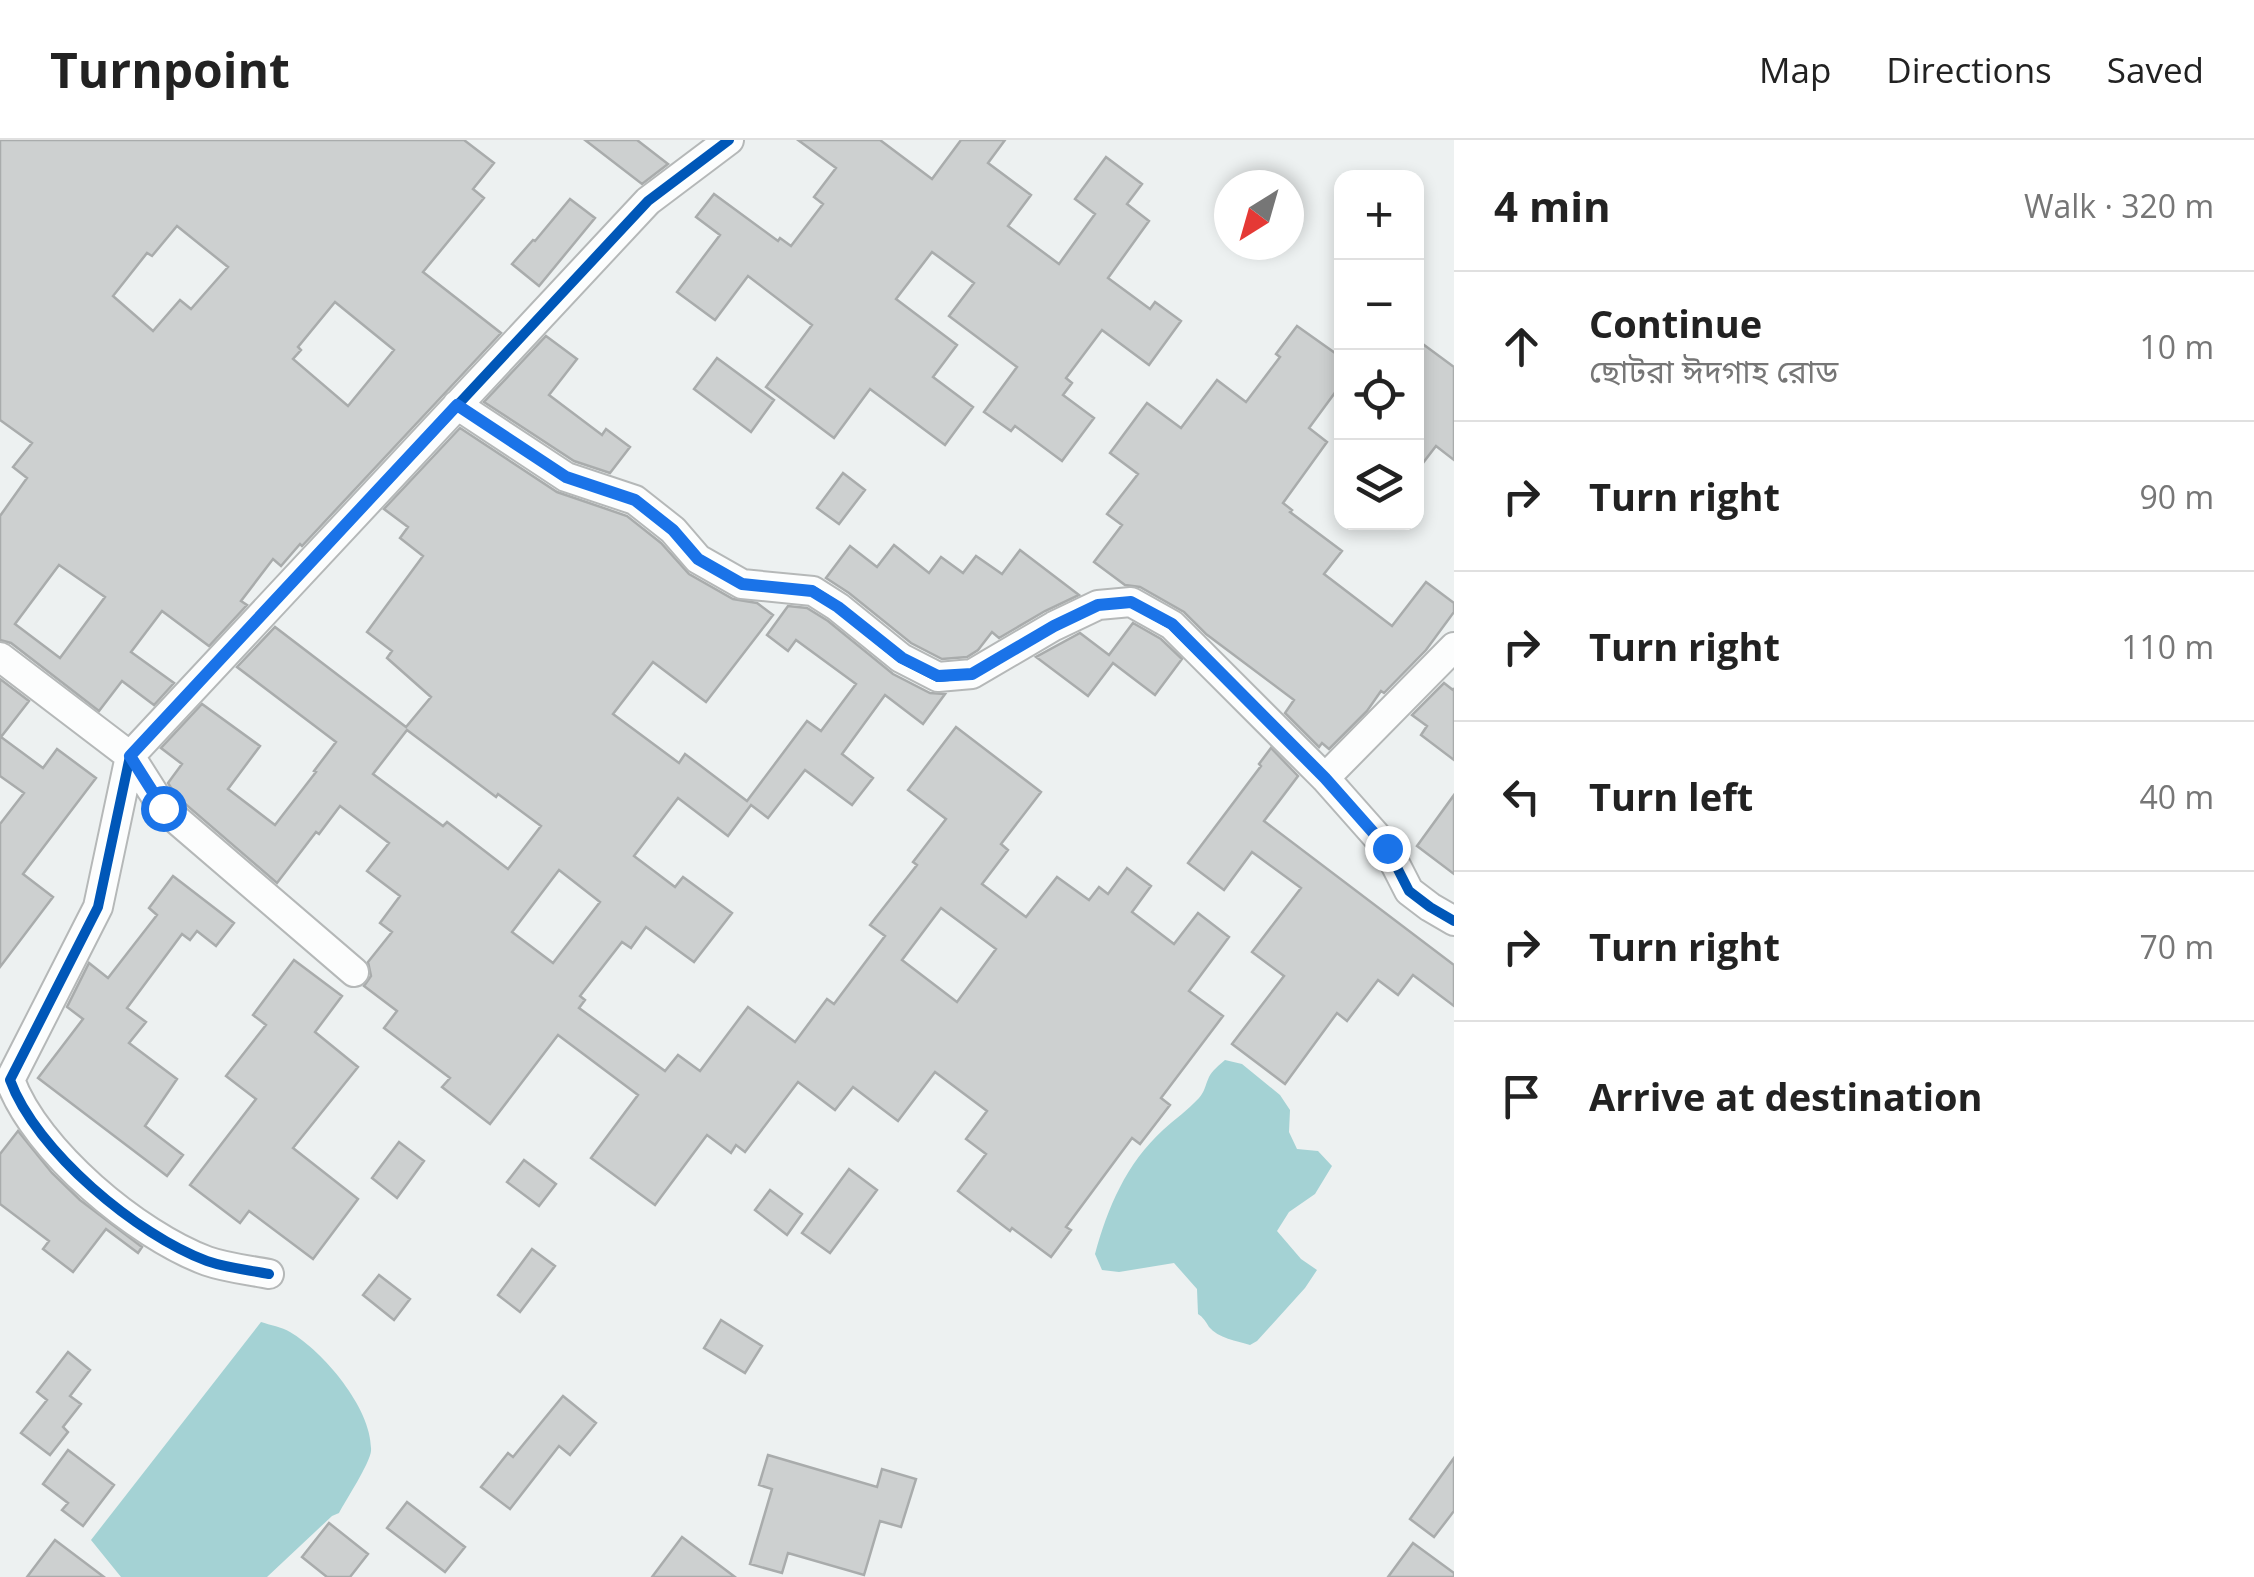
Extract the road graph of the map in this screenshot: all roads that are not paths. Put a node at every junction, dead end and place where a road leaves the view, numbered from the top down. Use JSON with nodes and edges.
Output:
{"nodes":[{"id":1,"x":728,"y":140,"type":"edge"},
{"id":2,"x":457,"y":405,"type":"junction"},
{"id":3,"x":1454,"y":647,"type":"edge"},
{"id":4,"x":0,"y":657,"type":"edge"},
{"id":5,"x":130,"y":756,"type":"junction"},
{"id":6,"x":1325,"y":778,"type":"junction"},
{"id":7,"x":1454,"y":921,"type":"edge"},
{"id":8,"x":354,"y":972,"type":"dead end"},
{"id":9,"x":269,"y":1274,"type":"dead end"}],
"edges":[{"from":1,"to":2,"type":"street"},
{"from":2,"to":5,"type":"street"},
{"from":2,"to":6,"type":"street"},
{"from":3,"to":6,"type":"street"},
{"from":4,"to":5,"type":"street"},
{"from":5,"to":8,"type":"street"},
{"from":5,"to":9,"type":"street"},
{"from":6,"to":7,"type":"street"}]}
